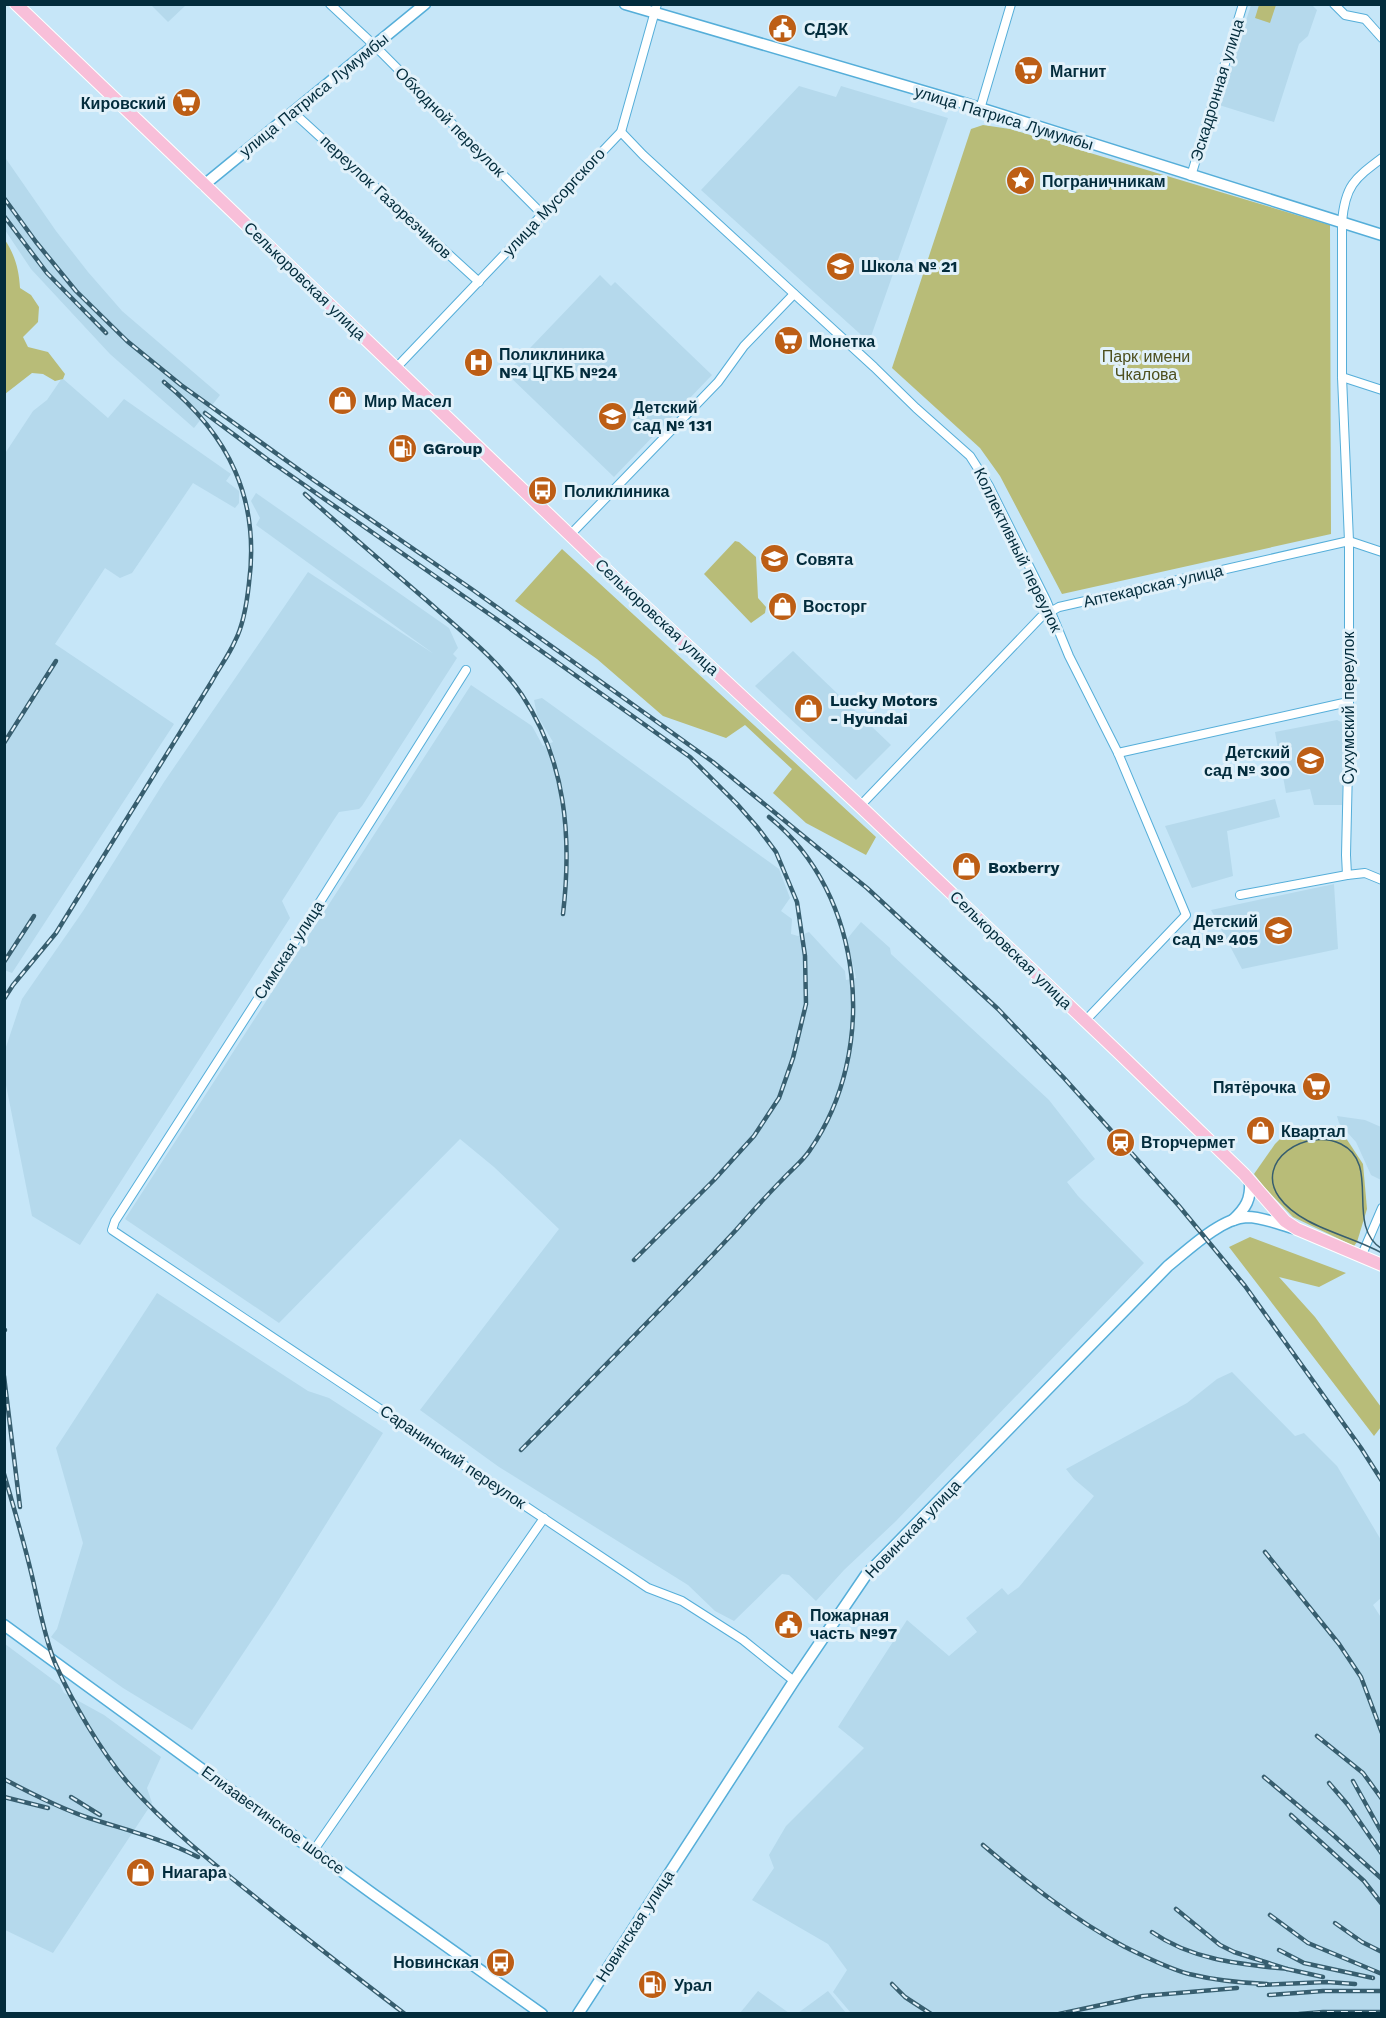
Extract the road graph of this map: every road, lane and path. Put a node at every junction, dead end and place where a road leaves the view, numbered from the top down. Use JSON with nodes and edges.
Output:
{"nodes":[{"id":1,"x":16,"y":4,"type":"edge"},
{"id":2,"x":330,"y":4,"type":"edge"},
{"id":3,"x":425,"y":4,"type":"edge"},
{"id":4,"x":625,"y":4,"type":"edge"},
{"id":5,"x":1011,"y":4,"type":"edge"},
{"id":6,"x":1243,"y":4,"type":"edge"},
{"id":7,"x":1334,"y":4,"type":"edge"},
{"id":8,"x":656,"y":9,"type":"edge"},
{"id":9,"x":1382,"y":38,"type":"edge"},
{"id":10,"x":375,"y":46,"type":"junction"},
{"id":11,"x":980,"y":109,"type":"junction"},
{"id":12,"x":294,"y":112,"type":"junction"},
{"id":13,"x":621,"y":132,"type":"junction"},
{"id":14,"x":1382,"y":158,"type":"edge"},
{"id":15,"x":1191,"y":176,"type":"junction"},
{"id":16,"x":204,"y":185,"type":"junction"},
{"id":17,"x":543,"y":215,"type":"junction"},
{"id":18,"x":1342,"y":222,"type":"junction"},
{"id":19,"x":1382,"y":236,"type":"edge"},
{"id":20,"x":479,"y":282,"type":"junction"},
{"id":21,"x":794,"y":294,"type":"junction"},
{"id":22,"x":396,"y":368,"type":"junction"},
{"id":23,"x":1342,"y":377,"type":"junction"},
{"id":24,"x":1382,"y":390,"type":"edge"},
{"id":25,"x":570,"y":535,"type":"junction"},
{"id":26,"x":1349,"y":542,"type":"junction"},
{"id":27,"x":1382,"y":552,"type":"edge"},
{"id":28,"x":1050,"y":611,"type":"junction"},
{"id":29,"x":466,"y":670,"type":"dead end"},
{"id":30,"x":1348,"y":702,"type":"junction"},
{"id":31,"x":1118,"y":753,"type":"junction"},
{"id":32,"x":860,"y":806,"type":"junction"},
{"id":33,"x":1347,"y":874,"type":"junction"},
{"id":34,"x":1382,"y":880,"type":"edge"},
{"id":35,"x":1240,"y":895,"type":"dead end"},
{"id":36,"x":1085,"y":1021,"type":"junction"},
{"id":37,"x":1250,"y":1182,"type":"junction"},
{"id":38,"x":1382,"y":1208,"type":"edge"},
{"id":39,"x":1233,"y":1221,"type":"junction"},
{"id":40,"x":1297,"y":1229,"type":"junction"},
{"id":41,"x":112,"y":1230,"type":"joint"},
{"id":42,"x":1361,"y":1257,"type":"junction"},
{"id":43,"x":1382,"y":1265,"type":"edge"},
{"id":44,"x":544,"y":1518,"type":"junction"},
{"id":45,"x":4,"y":1625,"type":"edge"},
{"id":46,"x":794,"y":1681,"type":"junction"},
{"id":47,"x":314,"y":1850,"type":"junction"},
{"id":48,"x":542,"y":2013,"type":"edge"},
{"id":49,"x":578,"y":2013,"type":"edge"}],
"edges":[{"from":1,"to":16,"type":"main road","name":"Селькоровская улица"},
{"from":2,"to":10,"type":"street","name":"Обходной переулок"},
{"from":3,"to":10,"type":"main road","name":"улица Патриса Лумумбы"},
{"from":4,"to":8,"type":"main road","name":"улица Патриса Лумумбы"},
{"from":5,"to":11,"type":"street"},
{"from":6,"to":15,"type":"street","name":"Эскадронная улица"},
{"from":7,"to":9,"type":"street"},
{"from":8,"to":11,"type":"main road","name":"улица Патриса Лумумбы"},
{"from":8,"to":13,"type":"street","name":"улица Мусоргского"},
{"from":10,"to":12,"type":"main road","name":"улица Патриса Лумумбы"},
{"from":10,"to":17,"type":"street","name":"Обходной переулок"},
{"from":11,"to":15,"type":"main road","name":"улица Патриса Лумумбы"},
{"from":12,"to":16,"type":"main road","name":"улица Патриса Лумумбы"},
{"from":12,"to":20,"type":"street","name":"переулок Газорезчиков"},
{"from":13,"to":17,"type":"street","name":"улица Мусоргского"},
{"from":13,"to":21,"type":"street","name":"Коллективный переулок"},
{"from":14,"to":18,"type":"street","name":"Сухумский переулок"},
{"from":15,"to":18,"type":"main road","name":"улица Патриса Лумумбы"},
{"from":16,"to":22,"type":"main road","name":"Селькоровская улица"},
{"from":17,"to":20,"type":"street","name":"улица Мусоргского"},
{"from":18,"to":19,"type":"main road","name":"улица Патриса Лумумбы"},
{"from":18,"to":23,"type":"street","name":"Сухумский переулок"},
{"from":20,"to":22,"type":"street","name":"улица Мусоргского"},
{"from":21,"to":25,"type":"street"},
{"from":21,"to":28,"type":"street","name":"Коллективный переулок"},
{"from":22,"to":25,"type":"main road","name":"Селькоровская улица"},
{"from":23,"to":24,"type":"street"},
{"from":23,"to":26,"type":"street","name":"Сухумский переулок"},
{"from":25,"to":32,"type":"main road","name":"Селькоровская улица"},
{"from":26,"to":27,"type":"street","name":"Аптекарская улица"},
{"from":26,"to":28,"type":"street","name":"Аптекарская улица"},
{"from":26,"to":30,"type":"street","name":"Сухумский переулок"},
{"from":28,"to":31,"type":"street","name":"Коллективный переулок"},
{"from":28,"to":32,"type":"street","name":"Аптекарская улица"},
{"from":29,"to":41,"type":"street","name":"Симская улица"},
{"from":30,"to":31,"type":"street"},
{"from":30,"to":33,"type":"street","name":"Сухумский переулок"},
{"from":31,"to":36,"type":"street","name":"Коллективный переулок"},
{"from":32,"to":36,"type":"main road","name":"Селькоровская улица"},
{"from":33,"to":34,"type":"street"},
{"from":33,"to":35,"type":"street"},
{"from":36,"to":37,"type":"main road","name":"Селькоровская улица"},
{"from":37,"to":39,"type":"main road"},
{"from":37,"to":40,"type":"main road","name":"Селькоровская улица"},
{"from":38,"to":42,"type":"street"},
{"from":39,"to":40,"type":"main road","name":"Новинская улица"},
{"from":39,"to":46,"type":"main road","name":"Новинская улица"},
{"from":40,"to":42,"type":"main road","name":"Селькоровская улица"},
{"from":41,"to":44,"type":"street","name":"Саранинский переулок"},
{"from":42,"to":43,"type":"main road","name":"Селькоровская улица"},
{"from":44,"to":46,"type":"street","name":"Саранинский переулок"},
{"from":44,"to":47,"type":"street"},
{"from":45,"to":47,"type":"main road","name":"Елизаветинское шоссе"},
{"from":46,"to":49,"type":"main road","name":"Новинская улица"},
{"from":47,"to":48,"type":"main road","name":"Елизаветинское шоссе"}]}
